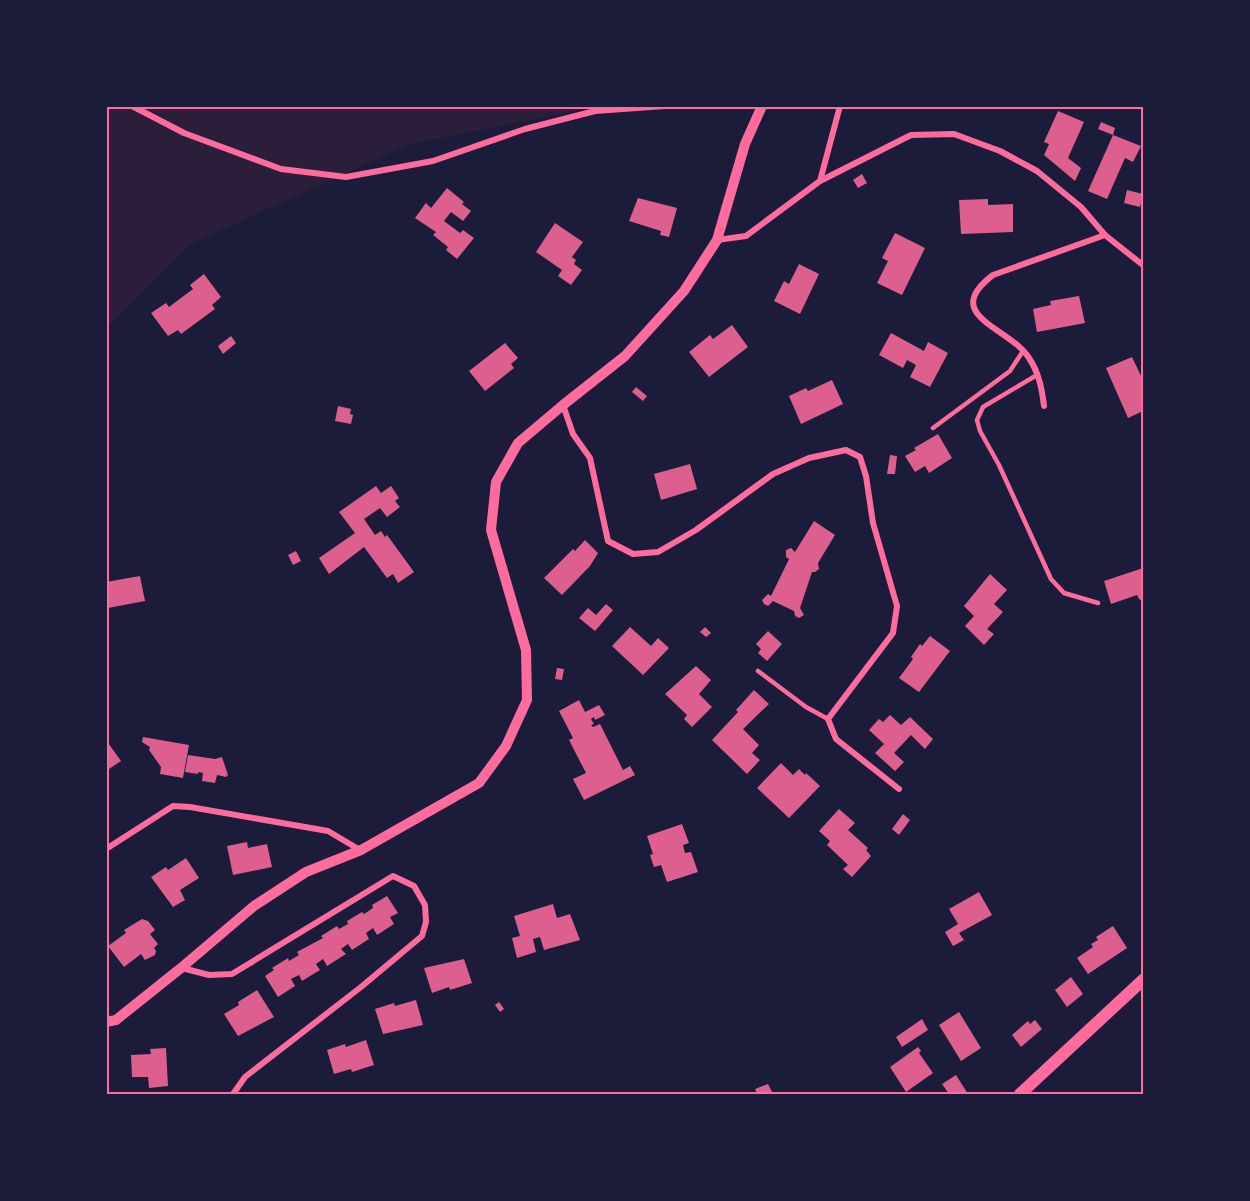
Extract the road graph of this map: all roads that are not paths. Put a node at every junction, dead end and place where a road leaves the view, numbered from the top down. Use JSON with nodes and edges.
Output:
{"nodes":[{"id":1,"x":132,"y":106,"type":"edge"},
{"id":2,"x":665,"y":106,"type":"edge"},
{"id":3,"x":762,"y":106,"type":"edge"},
{"id":4,"x":840,"y":106,"type":"edge"},
{"id":5,"x":820,"y":181,"type":"junction"},
{"id":6,"x":1105,"y":235,"type":"junction"},
{"id":7,"x":717,"y":240,"type":"junction"},
{"id":8,"x":1143,"y":266,"type":"edge"},
{"id":9,"x":1023,"y":351,"type":"junction"},
{"id":10,"x":1037,"y":375,"type":"junction"},
{"id":11,"x":563,"y":405,"type":"junction"},
{"id":12,"x":1044,"y":406,"type":"dead end"},
{"id":13,"x":933,"y":428,"type":"dead end"},
{"id":14,"x":1098,"y":603,"type":"dead end"},
{"id":15,"x":758,"y":671,"type":"dead end"},
{"id":16,"x":828,"y":719,"type":"junction"},
{"id":17,"x":899,"y":789,"type":"dead end"},
{"id":18,"x":106,"y":849,"type":"edge"},
{"id":19,"x":361,"y":850,"type":"junction"},
{"id":20,"x":181,"y":968,"type":"junction"},
{"id":21,"x":1143,"y":979,"type":"edge"},
{"id":22,"x":106,"y":1022,"type":"edge"},
{"id":23,"x":233,"y":1095,"type":"edge"},
{"id":24,"x":1020,"y":1095,"type":"edge"}],
"edges":[{"from":1,"to":2,"type":"street"},
{"from":3,"to":7,"type":"street"},
{"from":4,"to":5,"type":"street"},
{"from":5,"to":6,"type":"street"},
{"from":5,"to":7,"type":"street"},
{"from":6,"to":8,"type":"street"},
{"from":6,"to":9,"type":"street"},
{"from":7,"to":11,"type":"street"},
{"from":9,"to":10,"type":"street"},
{"from":9,"to":13,"type":"lane"},
{"from":10,"to":12,"type":"street"},
{"from":10,"to":14,"type":"lane"},
{"from":11,"to":16,"type":"street"},
{"from":11,"to":19,"type":"street"},
{"from":15,"to":16,"type":"lane"},
{"from":16,"to":17,"type":"street"},
{"from":18,"to":19,"type":"street"},
{"from":19,"to":20,"type":"street"},
{"from":20,"to":22,"type":"street"},
{"from":20,"to":23,"type":"street"},
{"from":21,"to":24,"type":"main road"}]}
